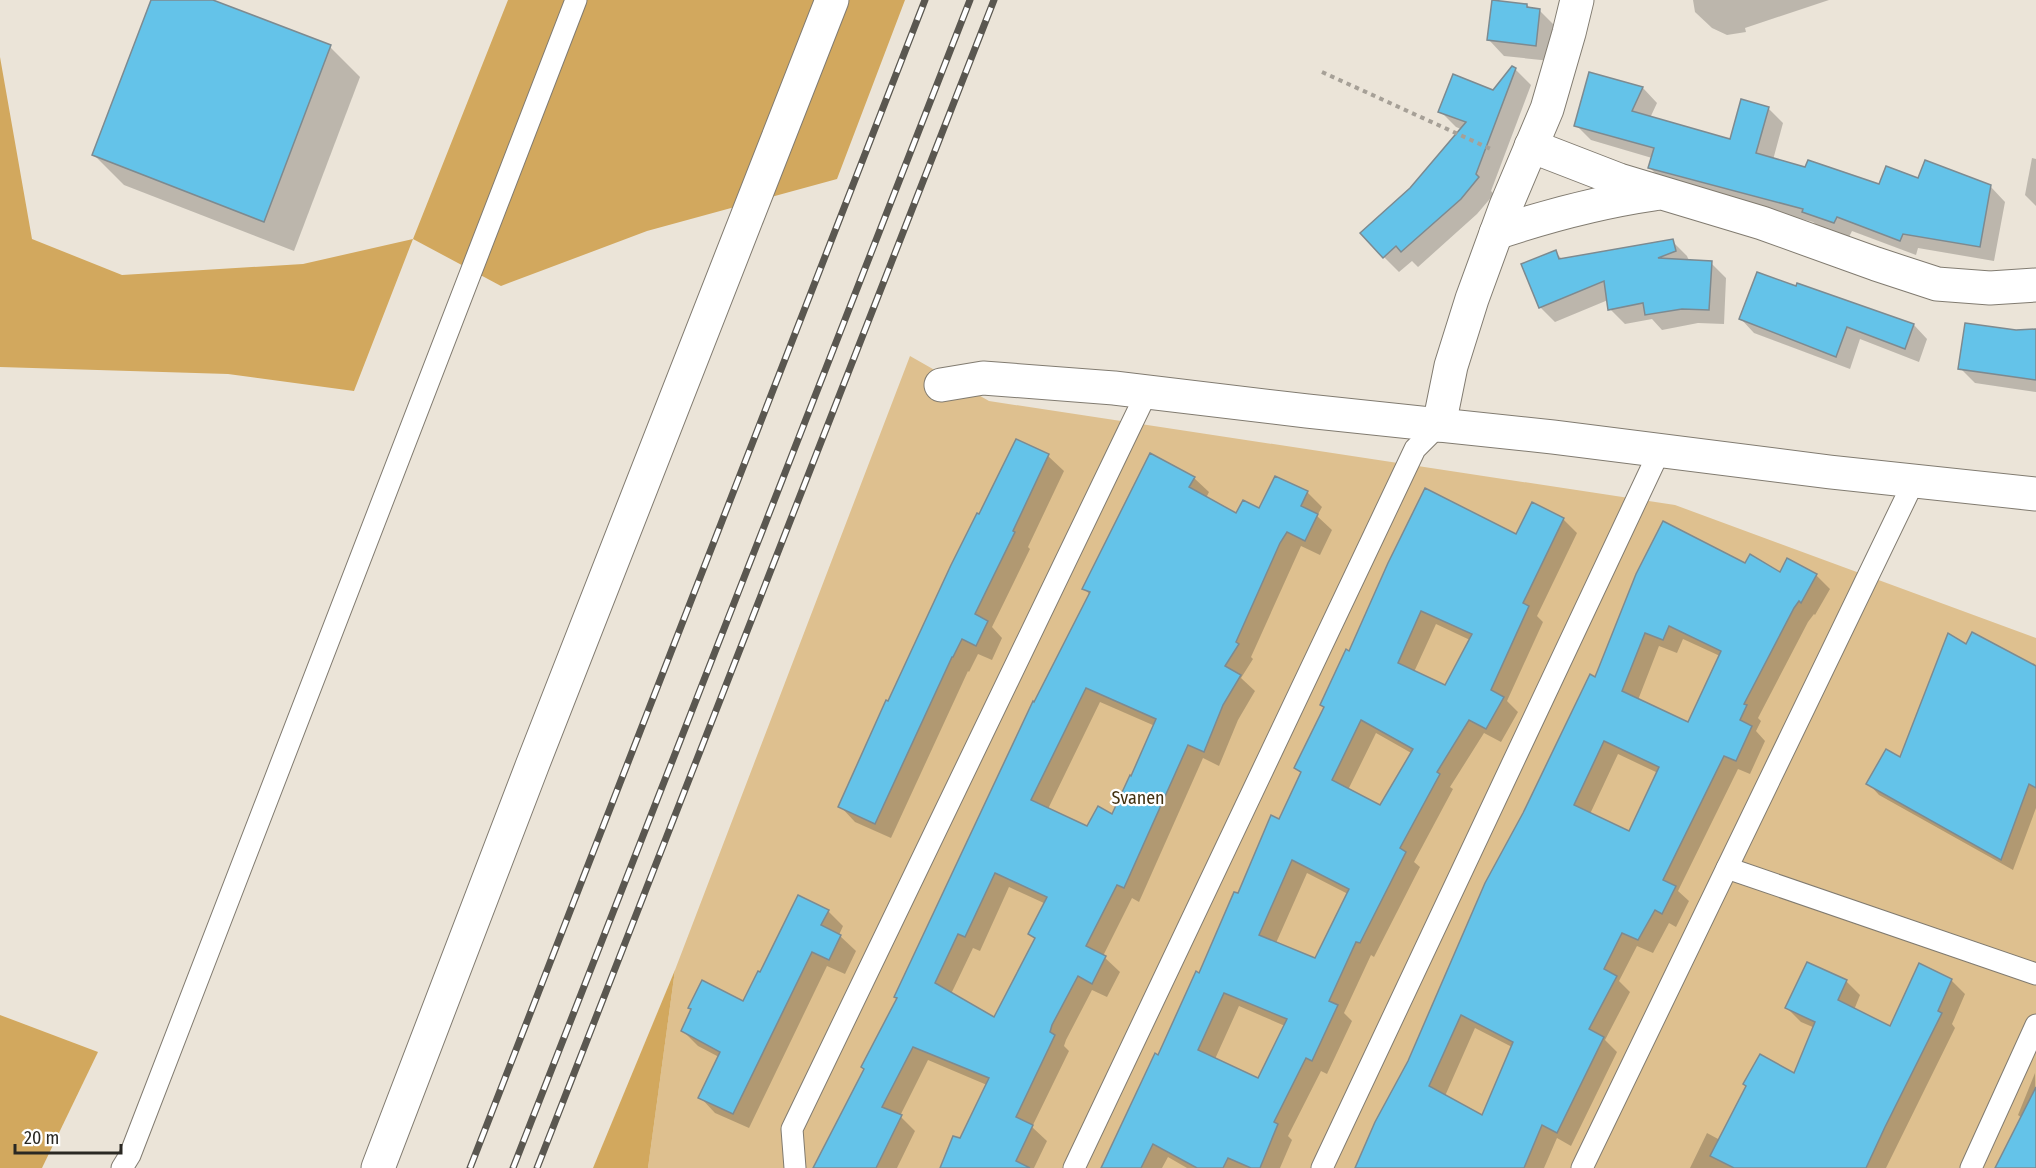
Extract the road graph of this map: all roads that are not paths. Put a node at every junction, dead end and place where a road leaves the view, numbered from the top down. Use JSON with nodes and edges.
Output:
{"nodes":[{"id":1,"x":576,"y":0,"type":"edge"},
{"id":2,"x":832,"y":0,"type":"edge"},
{"id":3,"x":1577,"y":0,"type":"edge"},
{"id":4,"x":1527,"y":155,"type":"junction"},
{"id":5,"x":1662,"y":193,"type":"junction"},
{"id":6,"x":1496,"y":233,"type":"junction"},
{"id":7,"x":2036,"y":285,"type":"edge"},
{"id":8,"x":941,"y":385,"type":"dead end"},
{"id":9,"x":1147,"y":392,"type":"junction"},
{"id":10,"x":1439,"y":425,"type":"junction"},
{"id":11,"x":1660,"y":450,"type":"junction"},
{"id":12,"x":1914,"y":481,"type":"junction"},
{"id":13,"x":2036,"y":494,"type":"edge"},
{"id":14,"x":1727,"y":868,"type":"junction"},
{"id":15,"x":2036,"y":974,"type":"edge"},
{"id":16,"x":2036,"y":1025,"type":"edge"},
{"id":17,"x":122,"y":1168,"type":"edge"},
{"id":18,"x":378,"y":1168,"type":"edge"},
{"id":19,"x":795,"y":1168,"type":"edge"},
{"id":20,"x":1074,"y":1168,"type":"edge"},
{"id":21,"x":1322,"y":1168,"type":"edge"},
{"id":22,"x":1582,"y":1168,"type":"edge"},
{"id":23,"x":1971,"y":1168,"type":"edge"}],
"edges":[{"from":1,"to":17,"type":"lane"},
{"from":2,"to":18,"type":"street"},
{"from":3,"to":4,"type":"street"},
{"from":4,"to":5,"type":"street"},
{"from":4,"to":6,"type":"street"},
{"from":5,"to":6,"type":"street"},
{"from":5,"to":7,"type":"street"},
{"from":6,"to":10,"type":"street"},
{"from":8,"to":9,"type":"street"},
{"from":9,"to":10,"type":"street"},
{"from":9,"to":19,"type":"lane"},
{"from":10,"to":11,"type":"street"},
{"from":10,"to":20,"type":"lane"},
{"from":11,"to":12,"type":"street"},
{"from":11,"to":21,"type":"lane"},
{"from":12,"to":13,"type":"street"},
{"from":12,"to":14,"type":"lane"},
{"from":14,"to":15,"type":"lane"},
{"from":14,"to":22,"type":"lane"},
{"from":16,"to":23,"type":"lane"}]}
